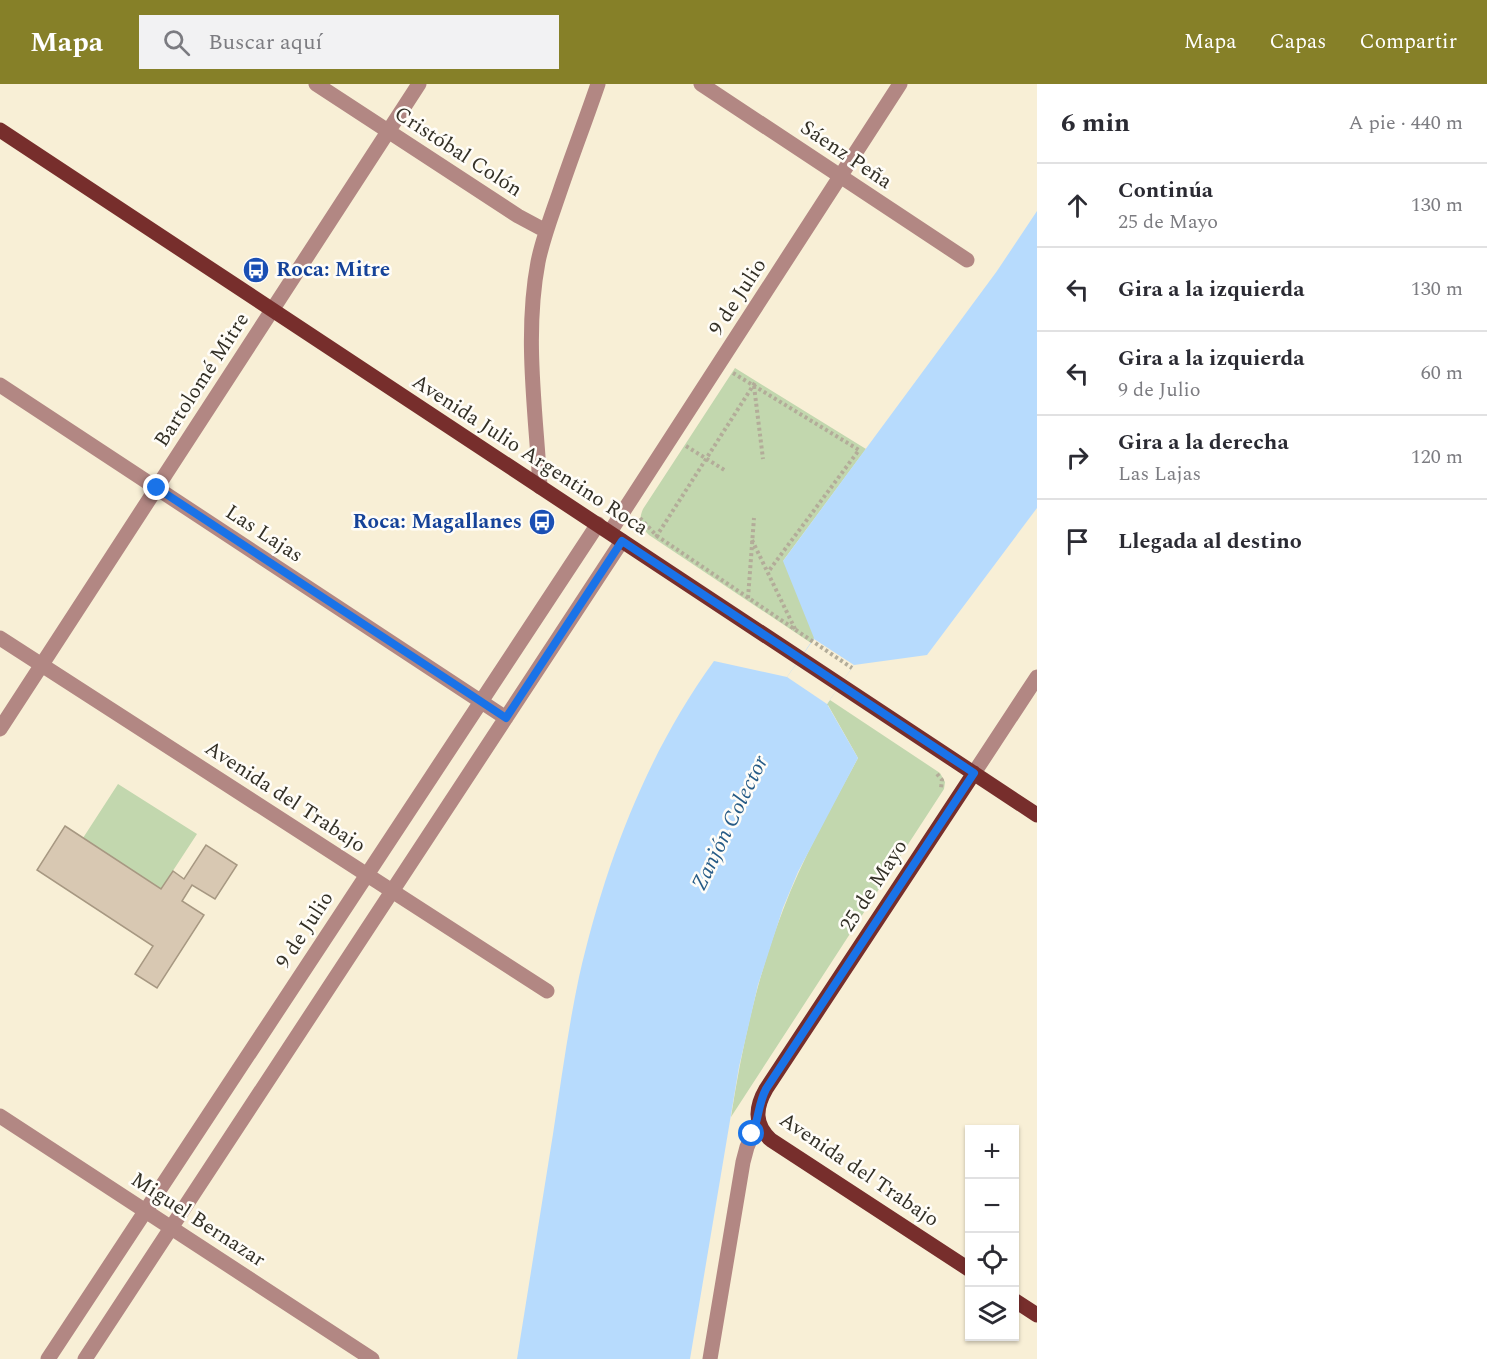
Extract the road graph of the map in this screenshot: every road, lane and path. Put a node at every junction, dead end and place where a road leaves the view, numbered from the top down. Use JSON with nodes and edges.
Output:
{"nodes":[{"id":1,"x":316,"y":84,"type":"edge"},
{"id":2,"x":419,"y":84,"type":"edge"},
{"id":3,"x":598,"y":84,"type":"edge"},
{"id":4,"x":701,"y":84,"type":"edge"},
{"id":5,"x":900,"y":84,"type":"edge"},
{"id":6,"x":0,"y":130,"type":"edge"},
{"id":7,"x":388,"y":132,"type":"junction"},
{"id":8,"x":841,"y":176,"type":"junction"},
{"id":9,"x":546,"y":231,"type":"junction"},
{"id":10,"x":967,"y":260,"type":"dead end"},
{"id":11,"x":273,"y":310,"type":"junction"},
{"id":12,"x":732,"y":372,"type":"dead end"},
{"id":13,"x":755,"y":383,"type":"junction"},
{"id":14,"x":0,"y":385,"type":"edge"},
{"id":15,"x":685,"y":445,"type":"dead end"},
{"id":16,"x":706,"y":458,"type":"junction"},
{"id":17,"x":763,"y":459,"type":"dead end"},
{"id":18,"x":726,"y":471,"type":"dead end"},
{"id":19,"x":540,"y":487,"type":"junction"},
{"id":20,"x":157,"y":488,"type":"junction"},
{"id":21,"x":640,"y":517,"type":"dead end"},
{"id":22,"x":754,"y":518,"type":"dead end"},
{"id":23,"x":610,"y":532,"type":"junction"},
{"id":24,"x":656,"y":537,"type":"junction"},
{"id":25,"x":752,"y":540,"type":"junction"},
{"id":26,"x":768,"y":572,"type":"junction"},
{"id":27,"x":748,"y":598,"type":"junction"},
{"id":28,"x":795,"y":629,"type":"junction"},
{"id":29,"x":0,"y":638,"type":"edge"},
{"id":30,"x":42,"y":665,"type":"junction"},
{"id":31,"x":852,"y":668,"type":"dead end"},
{"id":32,"x":1037,"y":676,"type":"edge"},
{"id":33,"x":481,"y":702,"type":"junction"},
{"id":34,"x":506,"y":718,"type":"junction"},
{"id":35,"x":0,"y":729,"type":"edge"},
{"id":36,"x":936,"y":773,"type":"dead end"},
{"id":37,"x":974,"y":773,"type":"junction"},
{"id":38,"x":939,"y":790,"type":"dead end"},
{"id":39,"x":1037,"y":815,"type":"edge"},
{"id":40,"x":367,"y":875,"type":"junction"},
{"id":41,"x":392,"y":891,"type":"junction"},
{"id":42,"x":548,"y":991,"type":"dead end"},
{"id":43,"x":0,"y":1116,"type":"edge"},
{"id":44,"x":758,"y":1122,"type":"junction"},
{"id":45,"x":145,"y":1211,"type":"junction"},
{"id":46,"x":171,"y":1228,"type":"junction"},
{"id":47,"x":965,"y":1267,"type":"edge"},
{"id":48,"x":1019,"y":1303,"type":"edge"},
{"id":49,"x":1037,"y":1315,"type":"edge"},
{"id":50,"x":48,"y":1359,"type":"edge"},
{"id":51,"x":85,"y":1359,"type":"edge"},
{"id":52,"x":372,"y":1359,"type":"edge"},
{"id":53,"x":710,"y":1359,"type":"edge"}],
"edges":[{"from":1,"to":7,"type":"street","name":"Cristóbal Colón"},
{"from":2,"to":7,"type":"street","name":"Bartolomé Mitre"},
{"from":3,"to":9,"type":"street"},
{"from":4,"to":8,"type":"street","name":"Sáenz Peña"},
{"from":5,"to":8,"type":"street","name":"9 de Julio"},
{"from":6,"to":11,"type":"main road","name":"Avenida Julio Argentino Roca"},
{"from":7,"to":9,"type":"street","name":"Cristóbal Colón"},
{"from":7,"to":11,"type":"street","name":"Bartolomé Mitre"},
{"from":8,"to":10,"type":"street","name":"Sáenz Peña"},
{"from":8,"to":23,"type":"street","name":"9 de Julio"},
{"from":9,"to":19,"type":"street"},
{"from":11,"to":19,"type":"main road","name":"Avenida Julio Argentino Roca"},
{"from":11,"to":20,"type":"street","name":"Bartolomé Mitre"},
{"from":12,"to":13,"type":"path"},
{"from":13,"to":16,"type":"path"},
{"from":13,"to":17,"type":"path"},
{"from":13,"to":26,"type":"path"},
{"from":14,"to":20,"type":"street","name":"Las Lajas"},
{"from":15,"to":16,"type":"path"},
{"from":16,"to":18,"type":"path"},
{"from":16,"to":24,"type":"path"},
{"from":19,"to":23,"type":"main road","name":"Avenida Julio Argentino Roca"},
{"from":20,"to":30,"type":"street","name":"Bartolomé Mitre"},
{"from":20,"to":33,"type":"street","name":"Las Lajas"},
{"from":21,"to":24,"type":"path"},
{"from":22,"to":25,"type":"path"},
{"from":23,"to":33,"type":"street","name":"9 de Julio"},
{"from":23,"to":34,"type":"street","name":"9 de Julio"},
{"from":23,"to":37,"type":"main road","name":"Avenida Julio Argentino Roca"},
{"from":24,"to":27,"type":"path"},
{"from":25,"to":26,"type":"path"},
{"from":25,"to":27,"type":"path"},
{"from":26,"to":28,"type":"path"},
{"from":27,"to":28,"type":"path"},
{"from":28,"to":31,"type":"path"},
{"from":29,"to":30,"type":"street","name":"Avenida del Trabajo"},
{"from":30,"to":35,"type":"street","name":"Bartolomé Mitre"},
{"from":30,"to":40,"type":"street","name":"Avenida del Trabajo"},
{"from":32,"to":37,"type":"street","name":"25 de Mayo"},
{"from":33,"to":34,"type":"street","name":"Las Lajas"},
{"from":33,"to":40,"type":"street","name":"9 de Julio"},
{"from":34,"to":41,"type":"street","name":"9 de Julio"},
{"from":36,"to":38,"type":"path"},
{"from":37,"to":39,"type":"main road","name":"Avenida Julio Argentino Roca"},
{"from":37,"to":44,"type":"main road","name":"25 de Mayo"},
{"from":40,"to":41,"type":"street","name":"Avenida del Trabajo"},
{"from":40,"to":45,"type":"street","name":"9 de Julio"},
{"from":41,"to":42,"type":"street","name":"Avenida del Trabajo"},
{"from":41,"to":46,"type":"street","name":"9 de Julio"},
{"from":43,"to":45,"type":"street","name":"Miguel Bernazar"},
{"from":44,"to":47,"type":"main road","name":"Avenida del Trabajo"},
{"from":44,"to":53,"type":"street"},
{"from":45,"to":46,"type":"street","name":"Miguel Bernazar"},
{"from":45,"to":50,"type":"street","name":"9 de Julio"},
{"from":46,"to":51,"type":"street","name":"9 de Julio"},
{"from":46,"to":52,"type":"street","name":"Miguel Bernazar"},
{"from":48,"to":49,"type":"main road"}]}
